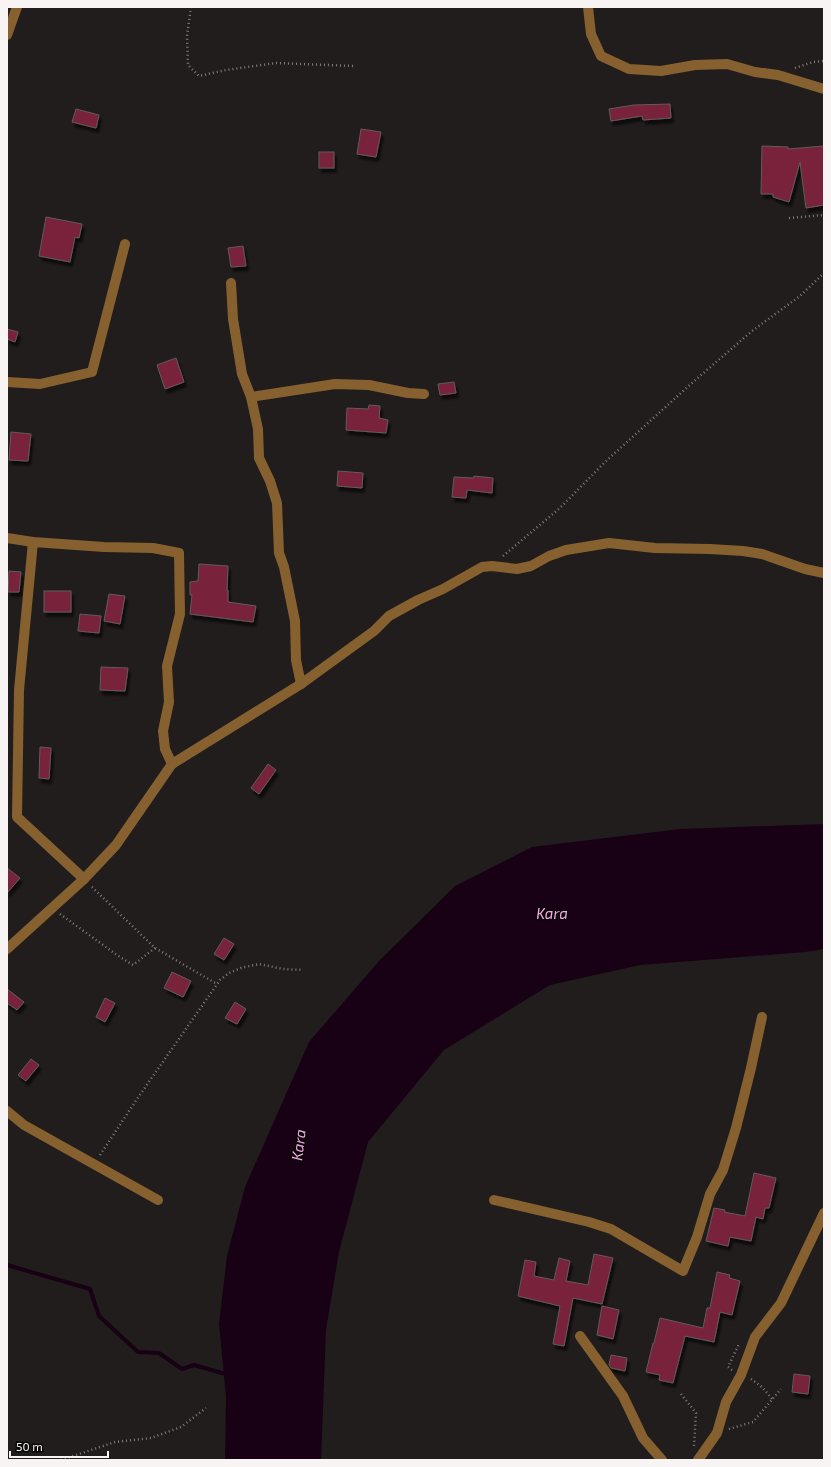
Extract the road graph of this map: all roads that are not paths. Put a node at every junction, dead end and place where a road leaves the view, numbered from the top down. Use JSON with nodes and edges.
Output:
{"nodes":[{"id":1,"x":16,"y":7,"type":"edge"},
{"id":2,"x":588,"y":7,"type":"edge"},
{"id":3,"x":7,"y":35,"type":"edge"},
{"id":4,"x":824,"y":89,"type":"edge"},
{"id":5,"x":125,"y":244,"type":"dead end"},
{"id":6,"x":231,"y":283,"type":"dead end"},
{"id":7,"x":7,"y":382,"type":"edge"},
{"id":8,"x":424,"y":394,"type":"dead end"},
{"id":9,"x":251,"y":397,"type":"junction"},
{"id":10,"x":7,"y":538,"type":"edge"},
{"id":11,"x":33,"y":542,"type":"junction"},
{"id":12,"x":824,"y":573,"type":"edge"},
{"id":13,"x":301,"y":684,"type":"junction"},
{"id":14,"x":172,"y":764,"type":"junction"},
{"id":15,"x":84,"y":879,"type":"junction"},
{"id":16,"x":7,"y":948,"type":"edge"},
{"id":17,"x":762,"y":1017,"type":"dead end"},
{"id":18,"x":7,"y":1111,"type":"edge"},
{"id":19,"x":158,"y":1200,"type":"dead end"},
{"id":20,"x":494,"y":1200,"type":"dead end"},
{"id":21,"x":824,"y":1213,"type":"edge"},
{"id":22,"x":580,"y":1336,"type":"dead end"},
{"id":23,"x":696,"y":1457,"type":"edge"},
{"id":24,"x":662,"y":1460,"type":"edge"}],
"edges":[{"from":1,"to":3,"type":"street"},
{"from":2,"to":4,"type":"street"},
{"from":5,"to":7,"type":"street"},
{"from":6,"to":9,"type":"street"},
{"from":8,"to":9,"type":"street"},
{"from":9,"to":13,"type":"street"},
{"from":10,"to":11,"type":"street"},
{"from":11,"to":14,"type":"street"},
{"from":11,"to":15,"type":"street"},
{"from":12,"to":13,"type":"street"},
{"from":13,"to":14,"type":"street"},
{"from":14,"to":15,"type":"street"},
{"from":15,"to":16,"type":"street"},
{"from":17,"to":20,"type":"street"},
{"from":18,"to":19,"type":"street"},
{"from":21,"to":23,"type":"street"},
{"from":22,"to":24,"type":"street"}]}
